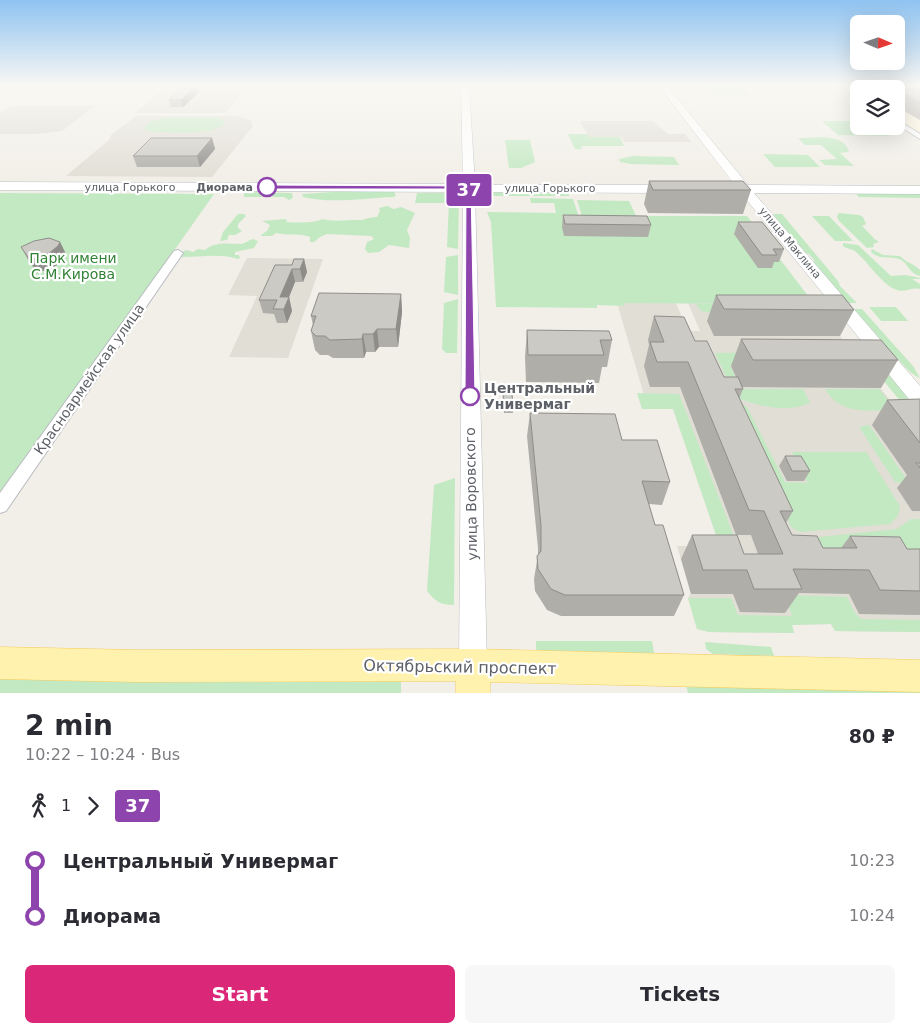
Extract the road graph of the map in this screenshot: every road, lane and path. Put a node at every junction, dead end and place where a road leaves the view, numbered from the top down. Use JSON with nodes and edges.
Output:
{"nodes":[{"id":1,"x":466,"y":117,"type":"edge"},
{"id":2,"x":688,"y":117,"type":"edge"},
{"id":3,"x":905,"y":127,"type":"edge"},
{"id":4,"x":920,"y":137,"type":"edge"},
{"id":5,"x":0,"y":186,"type":"edge"},
{"id":6,"x":469,"y":187,"type":"junction"},
{"id":7,"x":681,"y":189,"type":"edge"},
{"id":8,"x":711,"y":189,"type":"edge"},
{"id":9,"x":746,"y":190,"type":"junction"},
{"id":10,"x":920,"y":190,"type":"edge"},
{"id":11,"x":178,"y":253,"type":"dead end"},
{"id":12,"x":918,"y":395,"type":"edge"},
{"id":13,"x":0,"y":506,"type":"edge"},
{"id":14,"x":0,"y":663,"type":"edge"},
{"id":15,"x":920,"y":676,"type":"edge"},
{"id":16,"x":473,"y":679,"type":"edge"}],
"edges":[{"from":1,"to":6,"type":"street","name":"улица Воровского"},
{"from":2,"to":9,"type":"street","name":"улица Маклина"},
{"from":3,"to":4,"type":"street"},
{"from":5,"to":6,"type":"street","name":"улица Горького"},
{"from":6,"to":7,"type":"street","name":"улица Горького"},
{"from":6,"to":16,"type":"street","name":"улица Воровского"},
{"from":8,"to":9,"type":"street"},
{"from":9,"to":10,"type":"street"},
{"from":9,"to":12,"type":"street","name":"улица Маклина"},
{"from":11,"to":13,"type":"street","name":"Красноармейская улица"},
{"from":14,"to":16,"type":"main road","name":"Октябрьский проспект"},
{"from":15,"to":16,"type":"main road","name":"Октябрьский проспект"}]}
